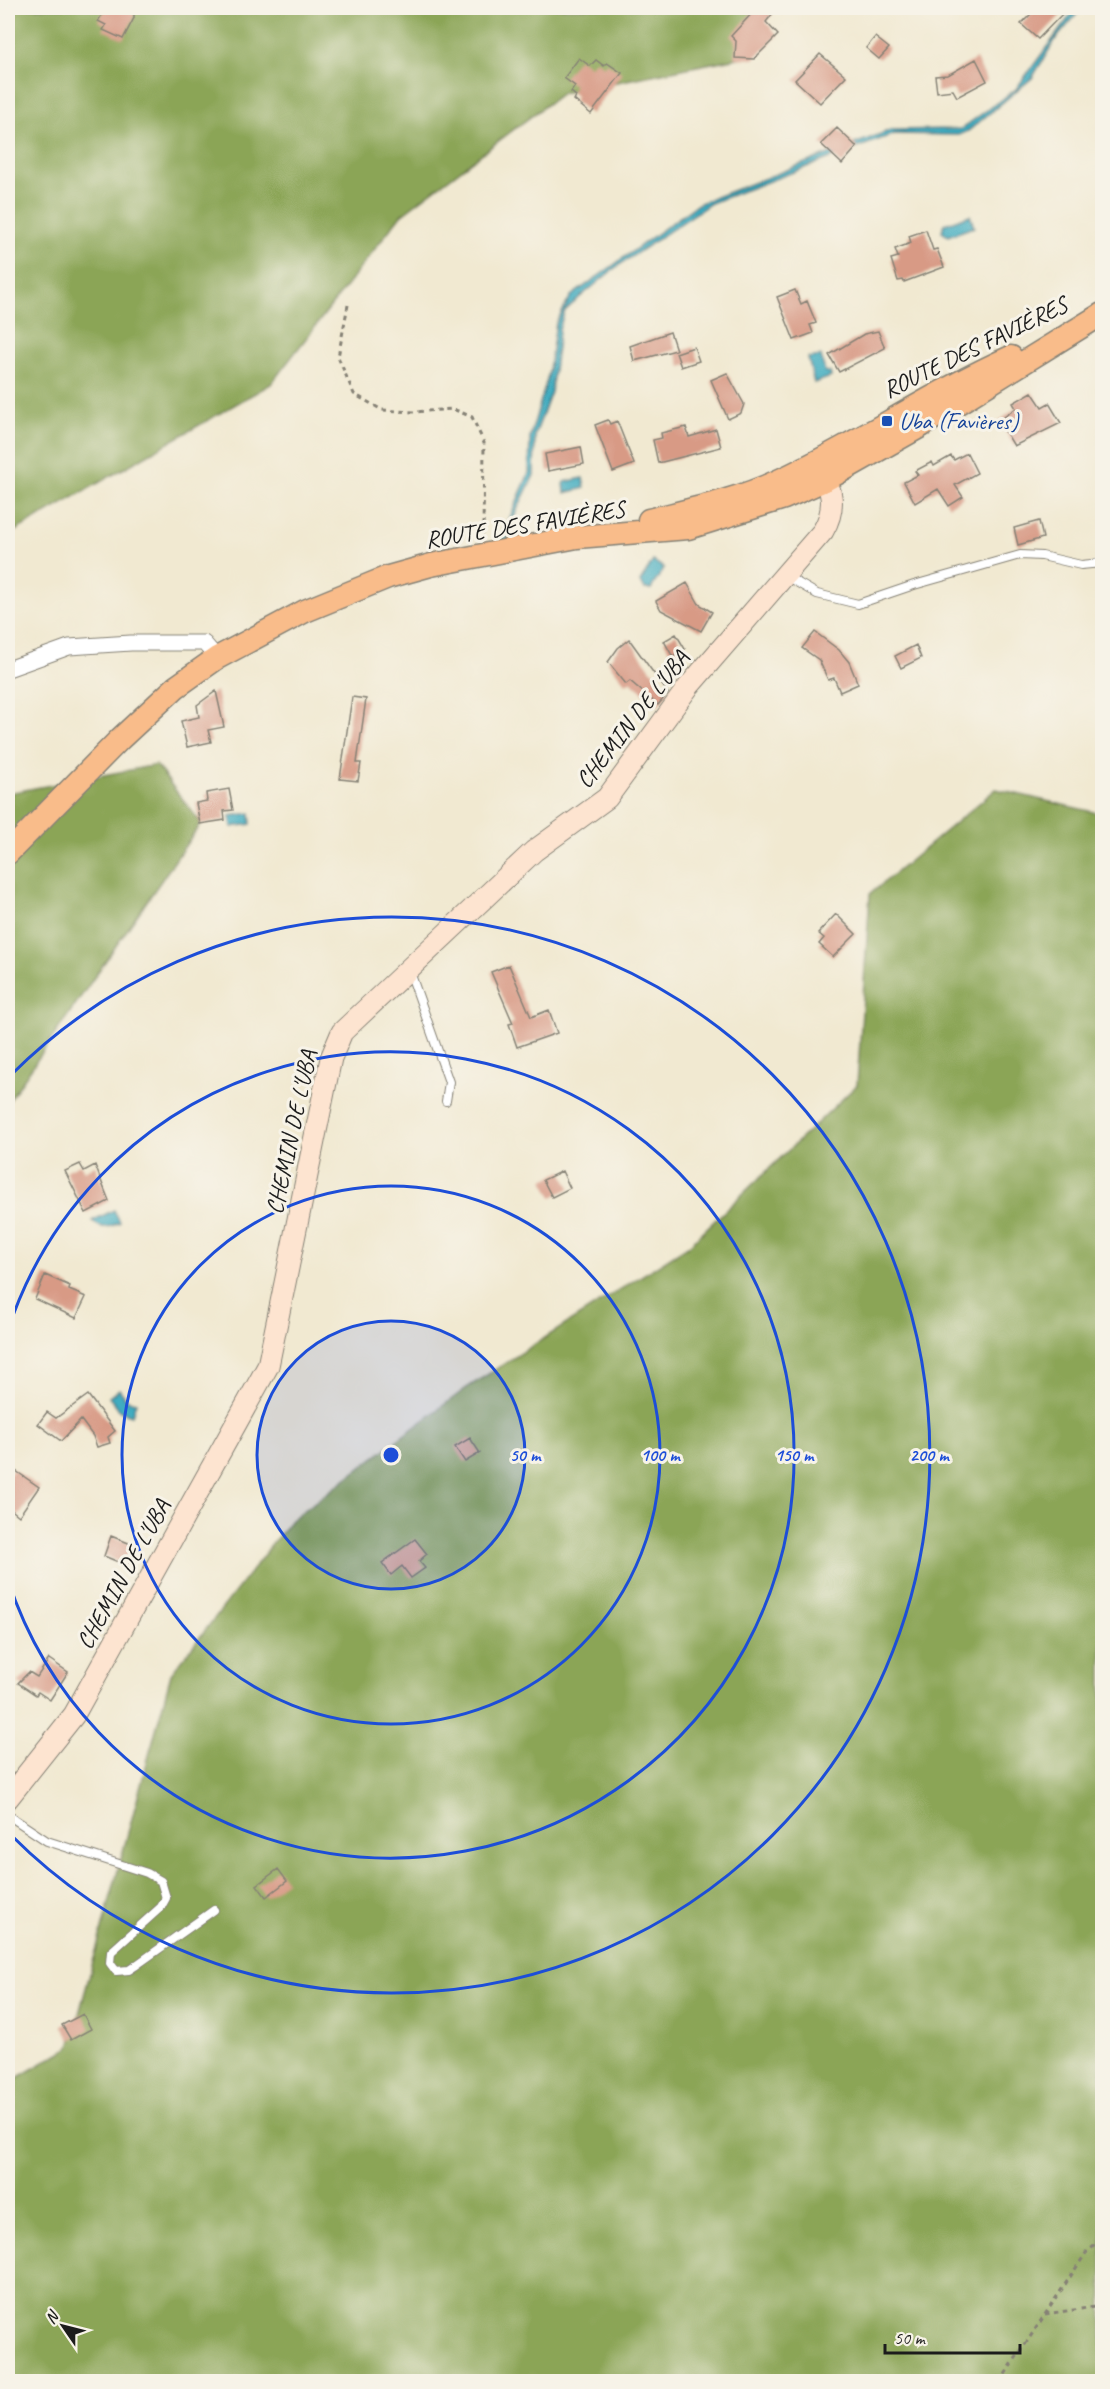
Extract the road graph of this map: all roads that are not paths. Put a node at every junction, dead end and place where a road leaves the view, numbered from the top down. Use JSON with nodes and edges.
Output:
{"nodes":[{"id":1,"x":1099,"y":316,"type":"edge"},
{"id":2,"x":822,"y":470,"type":"junction"},
{"id":3,"x":1102,"y":563,"type":"edge"},
{"id":4,"x":784,"y":575,"type":"junction"},
{"id":5,"x":217,"y":658,"type":"junction"},
{"id":6,"x":8,"y":669,"type":"edge"},
{"id":7,"x":8,"y":853,"type":"edge"},
{"id":8,"x":407,"y":969,"type":"junction"},
{"id":9,"x":446,"y":1101,"type":"dead end"},
{"id":10,"x":8,"y":1798,"type":"edge"},
{"id":11,"x":8,"y":1815,"type":"edge"},
{"id":12,"x":214,"y":1910,"type":"dead end"}],
"edges":[{"from":1,"to":2,"type":"main road","name":"ROUTE DES FAVIÈRES"},
{"from":2,"to":4,"type":"street","name":"CHEMIN DE L'UBA"},
{"from":2,"to":5,"type":"main road","name":"ROUTE DES FAVIÈRES"},
{"from":3,"to":4,"type":"lane"},
{"from":4,"to":8,"type":"street","name":"CHEMIN DE L'UBA"},
{"from":5,"to":6,"type":"street"},
{"from":5,"to":7,"type":"main road","name":"ROUTE DES FAVIÈRES"},
{"from":8,"to":9,"type":"lane"},
{"from":8,"to":10,"type":"street","name":"CHEMIN DE L'UBA"},
{"from":11,"to":12,"type":"lane"}]}
